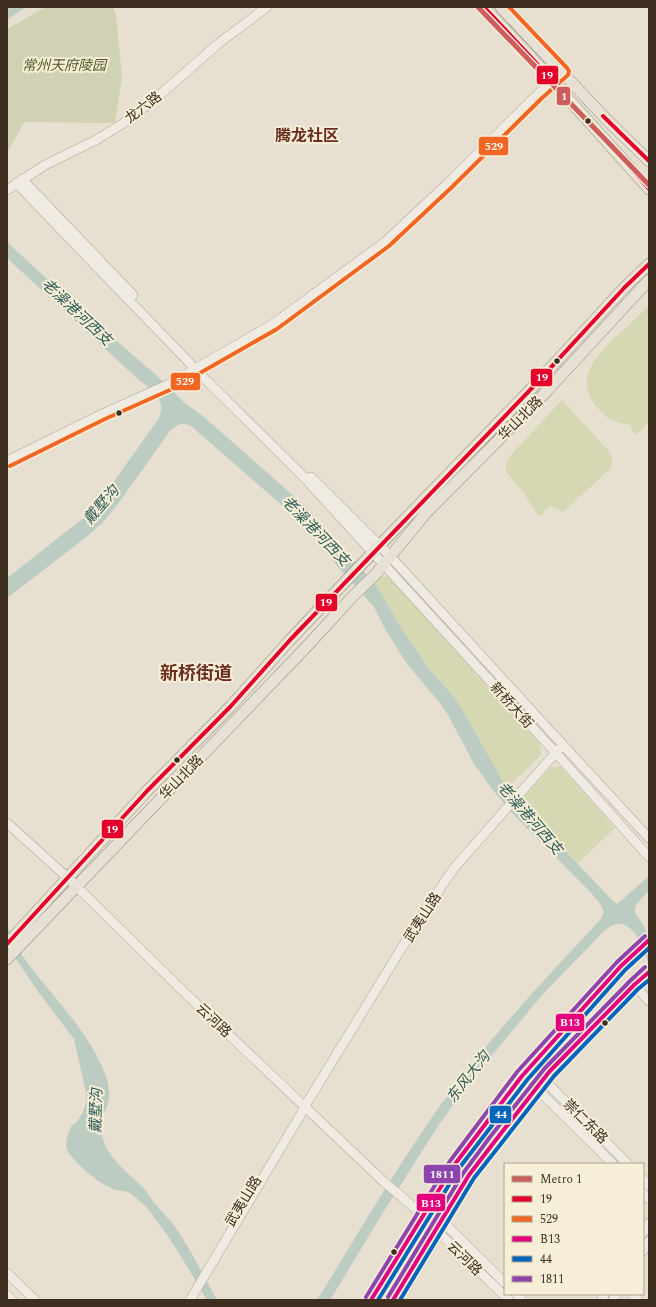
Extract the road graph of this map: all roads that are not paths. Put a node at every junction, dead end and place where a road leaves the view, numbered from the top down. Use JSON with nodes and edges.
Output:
{"nodes":[{"id":1,"x":267,"y":7,"type":"edge"},
{"id":2,"x":484,"y":7,"type":"edge"},
{"id":3,"x":501,"y":7,"type":"edge"},
{"id":4,"x":563,"y":72,"type":"junction"},
{"id":5,"x":553,"y":82,"type":"junction"},
{"id":6,"x":649,"y":161,"type":"edge"},
{"id":7,"x":19,"y":181,"type":"junction"},
{"id":8,"x":649,"y":189,"type":"edge"},
{"id":9,"x":7,"y":190,"type":"edge"},
{"id":10,"x":649,"y":264,"type":"edge"},
{"id":11,"x":649,"y":280,"type":"edge"},
{"id":12,"x":198,"y":368,"type":"junction"},
{"id":13,"x":7,"y":462,"type":"edge"},
{"id":14,"x":376,"y":550,"type":"junction"},
{"id":15,"x":387,"y":560,"type":"junction"},
{"id":16,"x":563,"y":745,"type":"junction"},
{"id":17,"x":555,"y":752,"type":"junction"},
{"id":18,"x":7,"y":823,"type":"edge"},
{"id":19,"x":649,"y":838,"type":"edge"},
{"id":20,"x":649,"y":857,"type":"edge"},
{"id":21,"x":68,"y":878,"type":"junction"},
{"id":22,"x":76,"y":886,"type":"junction"},
{"id":23,"x":19,"y":938,"type":"junction"},
{"id":24,"x":649,"y":940,"type":"edge"},
{"id":25,"x":7,"y":944,"type":"edge"},
{"id":26,"x":8,"y":958,"type":"edge"},
{"id":27,"x":649,"y":972,"type":"edge"},
{"id":28,"x":636,"y":984,"type":"junction"},
{"id":29,"x":649,"y":1001,"type":"edge"},
{"id":30,"x":544,"y":1079,"type":"junction"},
{"id":31,"x":536,"y":1088,"type":"junction"},
{"id":32,"x":304,"y":1106,"type":"junction"},
{"id":33,"x":612,"y":1163,"type":"edge"},
{"id":34,"x":627,"y":1163,"type":"edge"},
{"id":35,"x":423,"y":1214,"type":"junction"},
{"id":36,"x":439,"y":1224,"type":"junction"},
{"id":37,"x":7,"y":1273,"type":"edge"},
{"id":38,"x":504,"y":1282,"type":"edge"},
{"id":39,"x":196,"y":1286,"type":"junction"},
{"id":40,"x":7,"y":1295,"type":"edge"},
{"id":41,"x":12,"y":1300,"type":"edge"},
{"id":42,"x":35,"y":1300,"type":"edge"},
{"id":43,"x":184,"y":1300,"type":"edge"},
{"id":44,"x":190,"y":1300,"type":"edge"},
{"id":45,"x":371,"y":1300,"type":"edge"},
{"id":46,"x":393,"y":1300,"type":"edge"},
{"id":47,"x":508,"y":1300,"type":"edge"}],
"edges":[{"from":1,"to":7,"type":"street","name":"龙六路"},
{"from":2,"to":5,"type":"main road"},
{"from":3,"to":4,"type":"main road"},
{"from":4,"to":5,"type":"street"},
{"from":4,"to":6,"type":"main road"},
{"from":5,"to":8,"type":"main road"},
{"from":5,"to":12,"type":"street"},
{"from":7,"to":9,"type":"street","name":"龙六路"},
{"from":7,"to":12,"type":"street","name":"新桥大街"},
{"from":10,"to":14,"type":"main road","name":"华山北路"},
{"from":11,"to":15,"type":"main road","name":"华山北路"},
{"from":12,"to":13,"type":"street"},
{"from":12,"to":14,"type":"street","name":"新桥大街"},
{"from":14,"to":15,"type":"street","name":"新桥大街"},
{"from":14,"to":21,"type":"main road","name":"华山北路"},
{"from":15,"to":16,"type":"street","name":"新桥大街"},
{"from":15,"to":17,"type":"street","name":"新桥大街"},
{"from":15,"to":22,"type":"main road","name":"华山北路"},
{"from":16,"to":17,"type":"street","name":"武夷山路"},
{"from":16,"to":19,"type":"street","name":"新桥大街"},
{"from":17,"to":20,"type":"street","name":"新桥大街"},
{"from":17,"to":32,"type":"street","name":"武夷山路"},
{"from":18,"to":21,"type":"street","name":"云河路"},
{"from":21,"to":22,"type":"street","name":"云河路"},
{"from":21,"to":23,"type":"main road","name":"华山北路"},
{"from":22,"to":23,"type":"main road","name":"华山北路"},
{"from":22,"to":32,"type":"street","name":"云河路"},
{"from":23,"to":25,"type":"main road","name":"华山北路"},
{"from":23,"to":26,"type":"main road","name":"华山北路"},
{"from":24,"to":35,"type":"main road"},
{"from":27,"to":28,"type":"main road"},
{"from":28,"to":29,"type":"street"},
{"from":28,"to":30,"type":"main road"},
{"from":30,"to":31,"type":"main road"},
{"from":30,"to":34,"type":"street","name":"崇仁东路"},
{"from":31,"to":33,"type":"street","name":"崇仁东路"},
{"from":31,"to":36,"type":"main road"},
{"from":32,"to":35,"type":"street","name":"云河路"},
{"from":32,"to":39,"type":"street","name":"武夷山路"},
{"from":35,"to":36,"type":"street","name":"云河路"},
{"from":35,"to":45,"type":"main road"},
{"from":36,"to":38,"type":"street","name":"云河路"},
{"from":36,"to":46,"type":"main road"},
{"from":36,"to":47,"type":"street","name":"云河路"},
{"from":37,"to":42,"type":"street"},
{"from":39,"to":43,"type":"street","name":"武夷山路"},
{"from":39,"to":44,"type":"street","name":"武夷山路"},
{"from":40,"to":41,"type":"street"}]}
